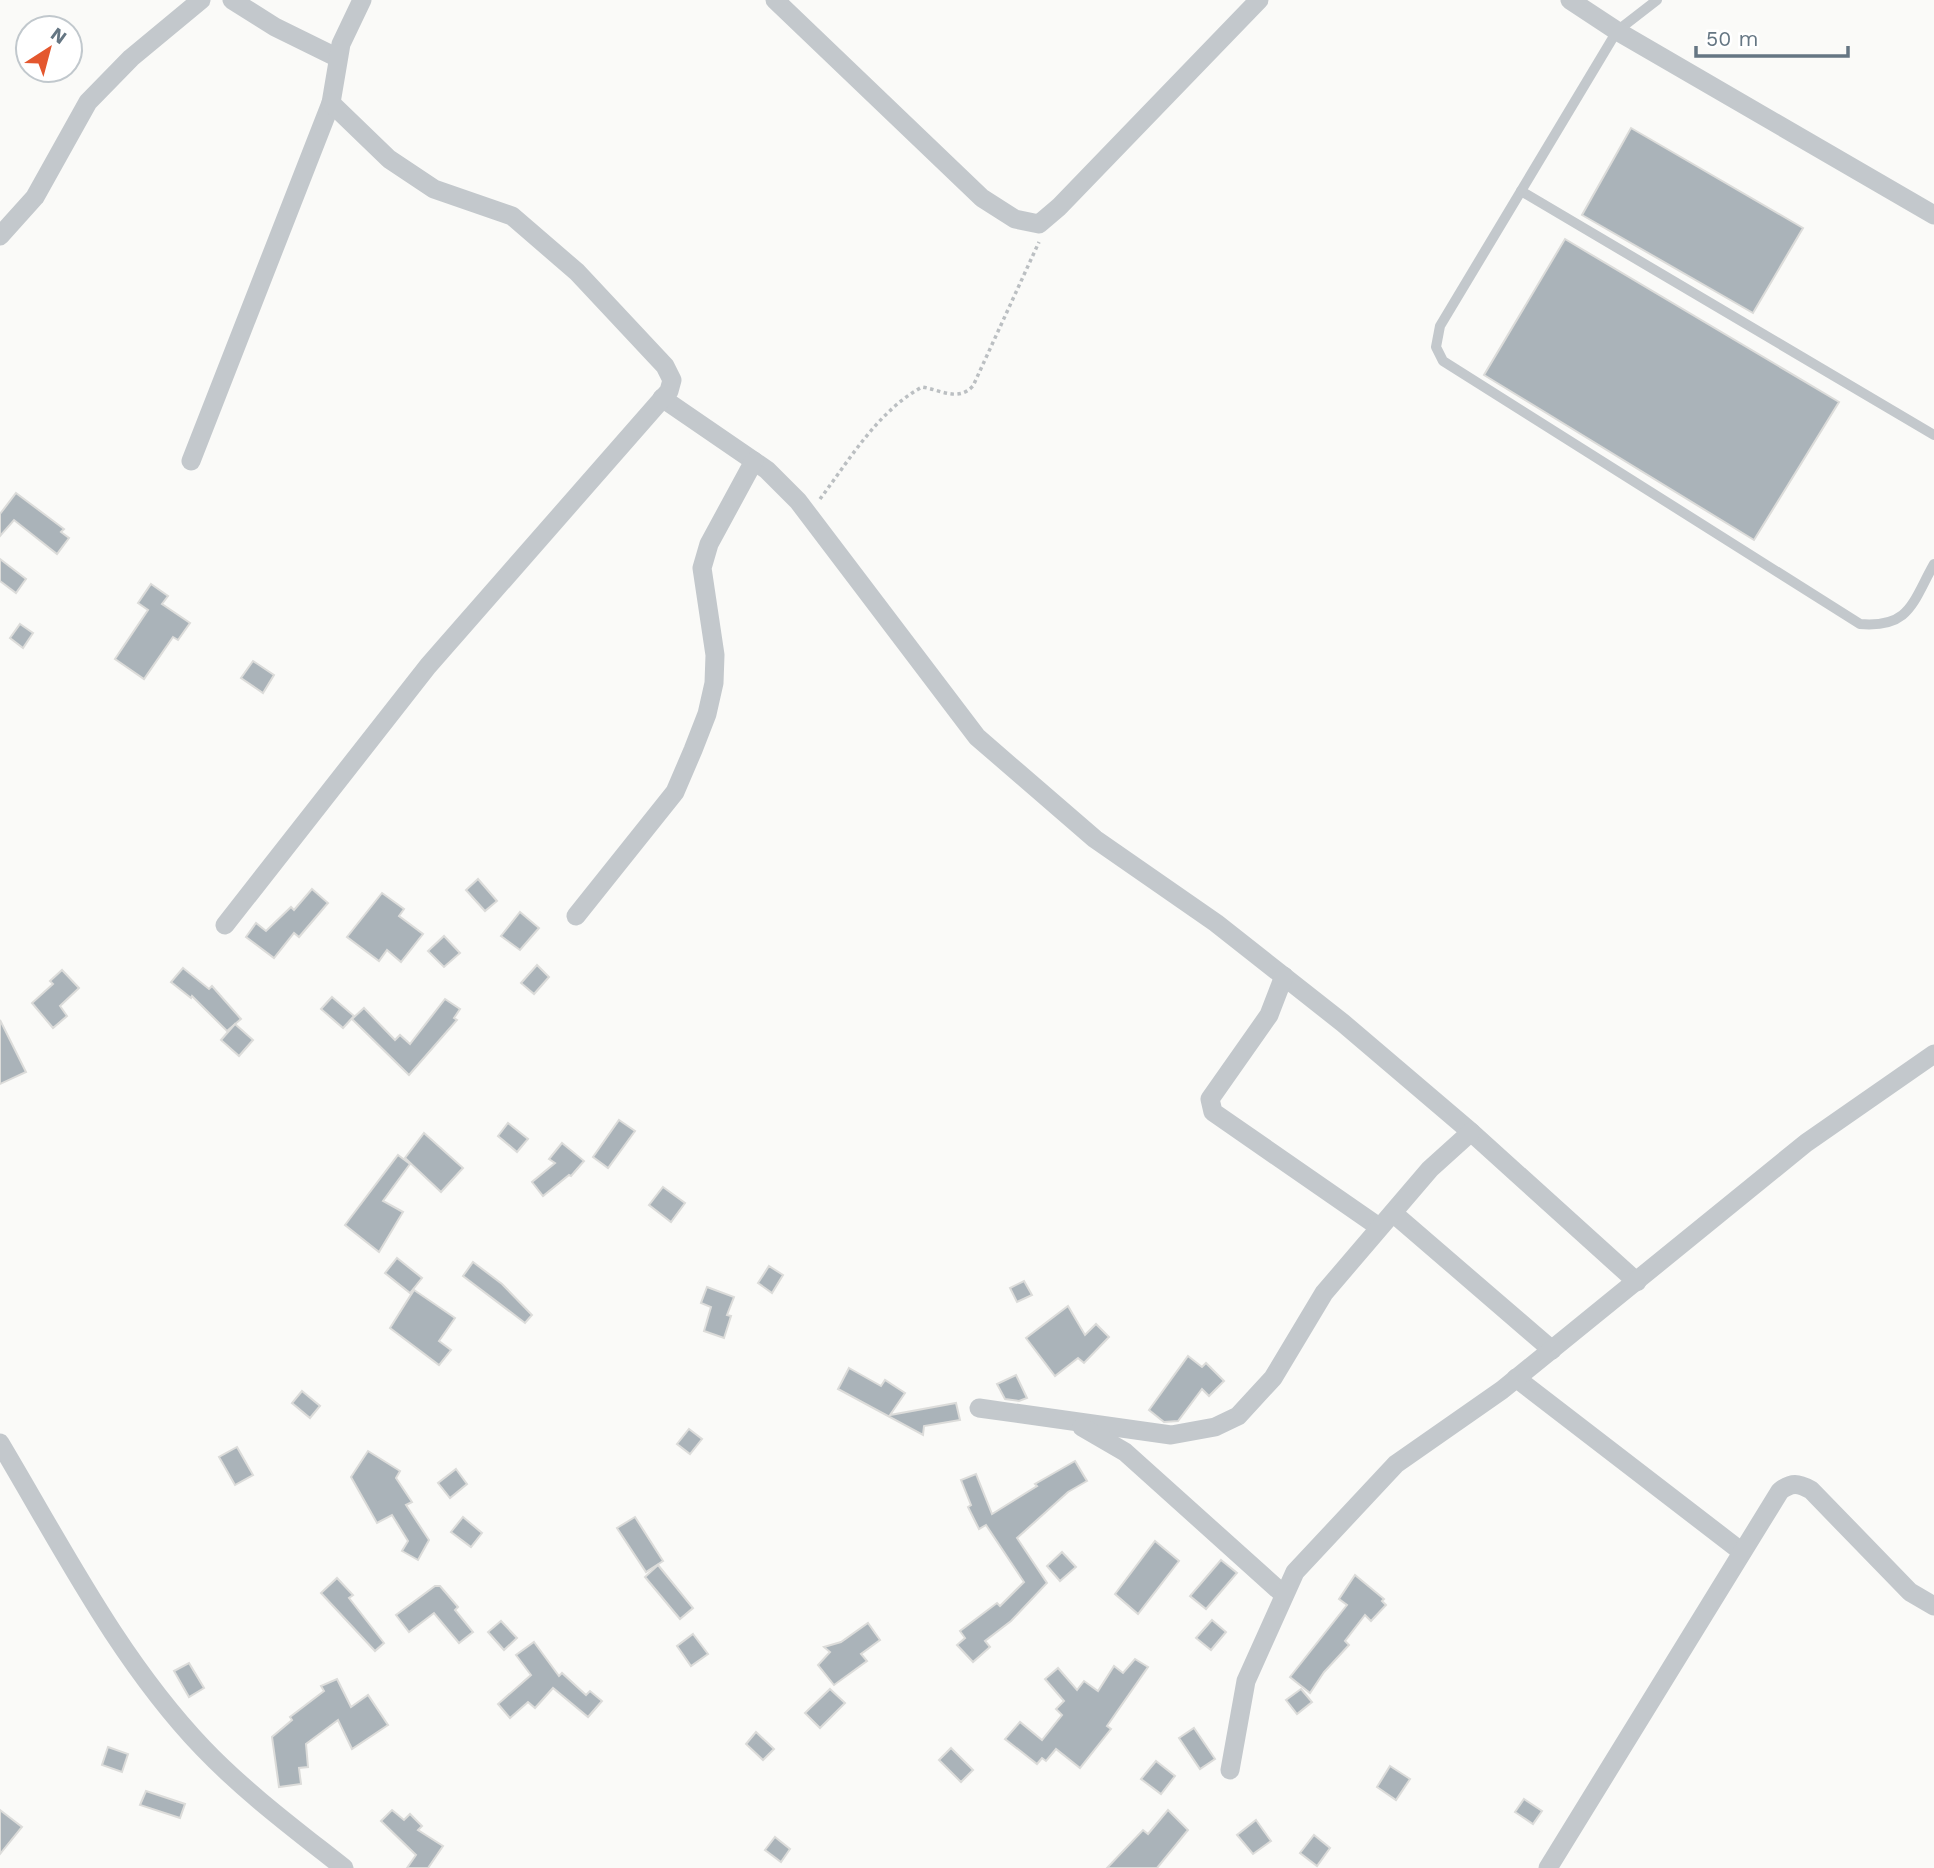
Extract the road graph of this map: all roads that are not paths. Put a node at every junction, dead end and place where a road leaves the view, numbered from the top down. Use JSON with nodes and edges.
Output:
{"nodes":[{"id":1,"x":201,"y":0,"type":"edge"},
{"id":2,"x":232,"y":0,"type":"edge"},
{"id":3,"x":362,"y":0,"type":"edge"},
{"id":4,"x":775,"y":0,"type":"edge"},
{"id":5,"x":1259,"y":0,"type":"edge"},
{"id":6,"x":1570,"y":0,"type":"edge"},
{"id":7,"x":1657,"y":0,"type":"edge"},
{"id":8,"x":1617,"y":31,"type":"junction"},
{"id":9,"x":338,"y":58,"type":"junction"},
{"id":10,"x":331,"y":103,"type":"junction"},
{"id":11,"x":1521,"y":191,"type":"junction"},
{"id":12,"x":1934,"y":215,"type":"edge"},
{"id":13,"x":0,"y":236,"type":"edge"},
{"id":14,"x":662,"y":398,"type":"junction"},
{"id":15,"x":1934,"y":435,"type":"edge"},
{"id":16,"x":191,"y":461,"type":"dead end"},
{"id":17,"x":754,"y":461,"type":"junction"},
{"id":18,"x":1934,"y":564,"type":"edge"},
{"id":19,"x":576,"y":916,"type":"dead end"},
{"id":20,"x":225,"y":925,"type":"dead end"},
{"id":21,"x":1284,"y":976,"type":"junction"},
{"id":22,"x":1934,"y":1054,"type":"edge"},
{"id":23,"x":1471,"y":1132,"type":"junction"},
{"id":24,"x":1386,"y":1220,"type":"junction"},
{"id":25,"x":1637,"y":1282,"type":"junction"},
{"id":26,"x":1552,"y":1350,"type":"junction"},
{"id":27,"x":1516,"y":1378,"type":"junction"},
{"id":28,"x":979,"y":1408,"type":"dead end"},
{"id":29,"x":1072,"y":1421,"type":"junction"},
{"id":30,"x":0,"y":1443,"type":"edge"},
{"id":31,"x":1742,"y":1552,"type":"junction"},
{"id":32,"x":1283,"y":1594,"type":"junction"},
{"id":33,"x":1934,"y":1606,"type":"edge"},
{"id":34,"x":1230,"y":1770,"type":"dead end"},
{"id":35,"x":344,"y":1868,"type":"edge"},
{"id":36,"x":1548,"y":1868,"type":"edge"}],
"edges":[{"from":1,"to":13,"type":"street"},
{"from":2,"to":9,"type":"street"},
{"from":3,"to":9,"type":"street"},
{"from":4,"to":5,"type":"street"},
{"from":6,"to":8,"type":"street"},
{"from":7,"to":8,"type":"lane"},
{"from":8,"to":11,"type":"lane"},
{"from":8,"to":12,"type":"street"},
{"from":9,"to":10,"type":"street"},
{"from":10,"to":14,"type":"street"},
{"from":10,"to":16,"type":"street"},
{"from":11,"to":15,"type":"lane"},
{"from":11,"to":18,"type":"lane"},
{"from":14,"to":17,"type":"street"},
{"from":14,"to":20,"type":"street"},
{"from":17,"to":19,"type":"street"},
{"from":17,"to":21,"type":"street"},
{"from":21,"to":23,"type":"street"},
{"from":21,"to":24,"type":"street"},
{"from":22,"to":25,"type":"street"},
{"from":23,"to":24,"type":"street"},
{"from":23,"to":25,"type":"street"},
{"from":24,"to":26,"type":"street"},
{"from":24,"to":29,"type":"street"},
{"from":25,"to":26,"type":"street"},
{"from":26,"to":27,"type":"street"},
{"from":27,"to":31,"type":"street"},
{"from":27,"to":32,"type":"street"},
{"from":28,"to":29,"type":"street"},
{"from":29,"to":32,"type":"street"},
{"from":30,"to":35,"type":"street"},
{"from":31,"to":33,"type":"street"},
{"from":31,"to":36,"type":"street"},
{"from":32,"to":34,"type":"street"}]}
